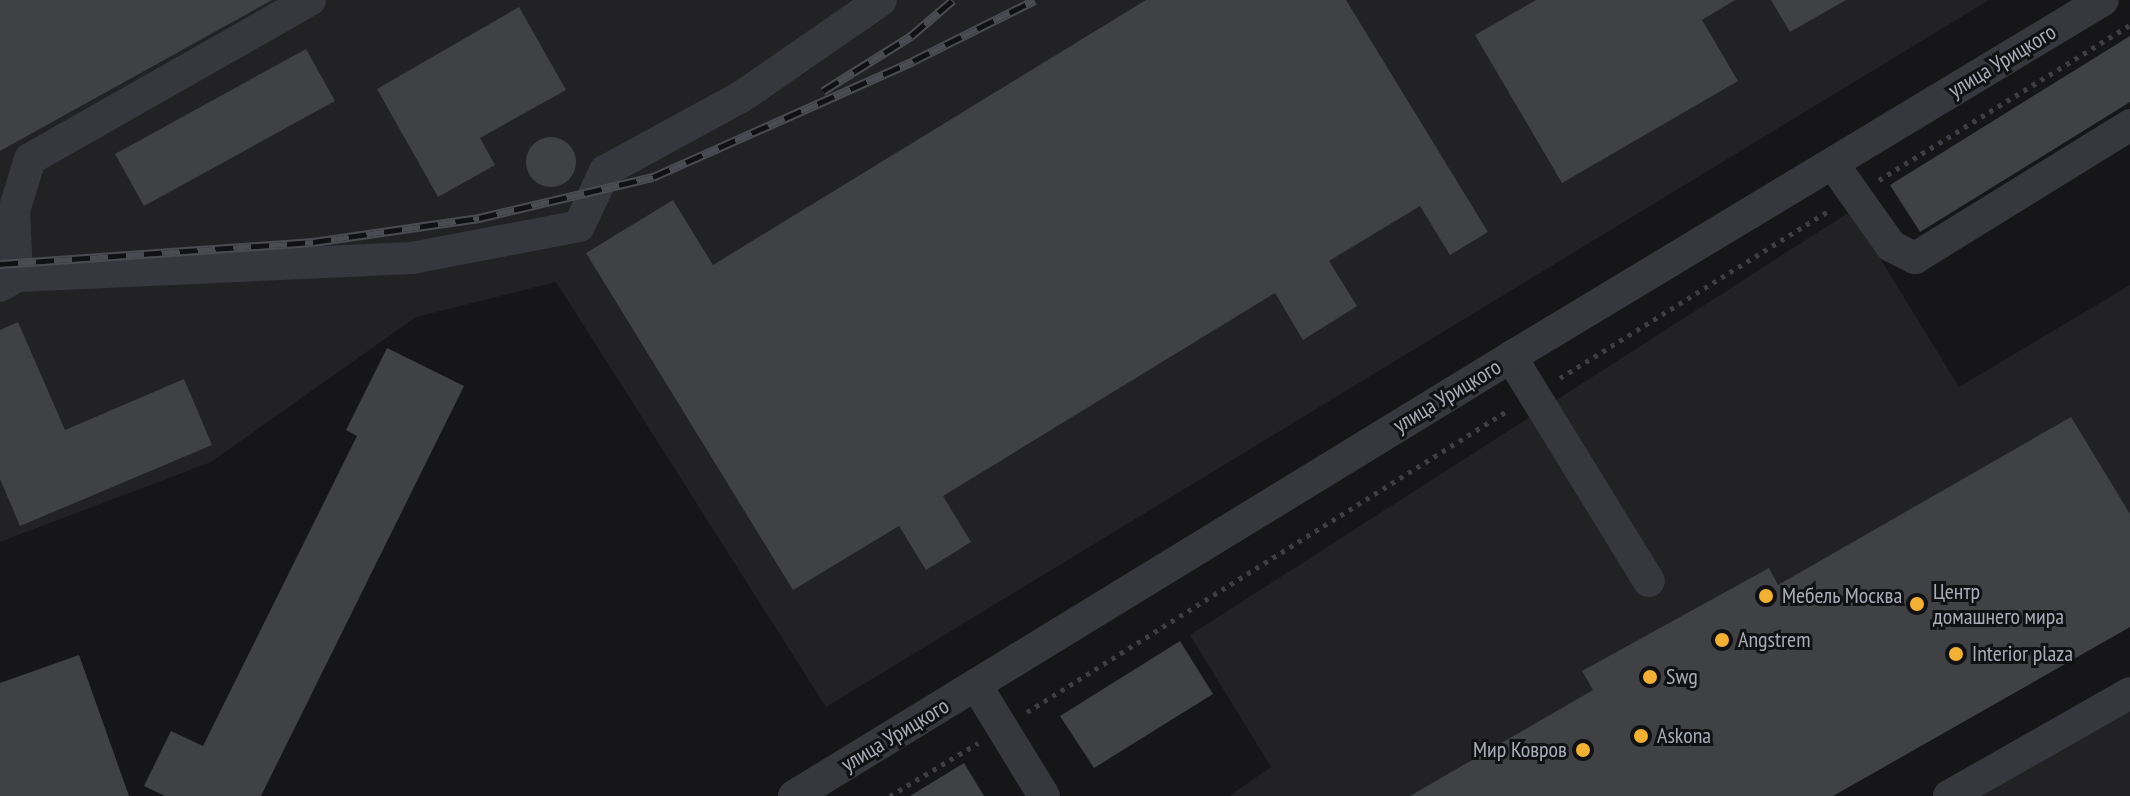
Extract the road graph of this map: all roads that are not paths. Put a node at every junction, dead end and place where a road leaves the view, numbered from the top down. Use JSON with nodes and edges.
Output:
{"nodes":[{"id":1,"x":310,"y":0,"type":"edge"},
{"id":2,"x":881,"y":0,"type":"edge"},
{"id":3,"x":2103,"y":0,"type":"edge"},
{"id":4,"x":2130,"y":125,"type":"edge"},
{"id":5,"x":1833,"y":164,"type":"junction"},
{"id":6,"x":8,"y":281,"type":"edge"},
{"id":7,"x":1511,"y":357,"type":"junction"},
{"id":8,"x":1649,"y":581,"type":"dead end"},
{"id":9,"x":976,"y":685,"type":"junction"},
{"id":10,"x":2130,"y":693,"type":"edge"},
{"id":11,"x":794,"y":796,"type":"edge"},
{"id":12,"x":1044,"y":796,"type":"edge"},
{"id":13,"x":1949,"y":796,"type":"edge"}],
"edges":[{"from":1,"to":6,"type":"street"},
{"from":2,"to":6,"type":"street"},
{"from":3,"to":5,"type":"street","name":"улица Урицкого"},
{"from":4,"to":5,"type":"street"},
{"from":5,"to":7,"type":"street","name":"улица Урицкого"},
{"from":7,"to":8,"type":"street"},
{"from":7,"to":9,"type":"street","name":"улица Урицкого"},
{"from":9,"to":11,"type":"street","name":"улица Урицкого"},
{"from":9,"to":12,"type":"street"},
{"from":10,"to":13,"type":"street"}]}
